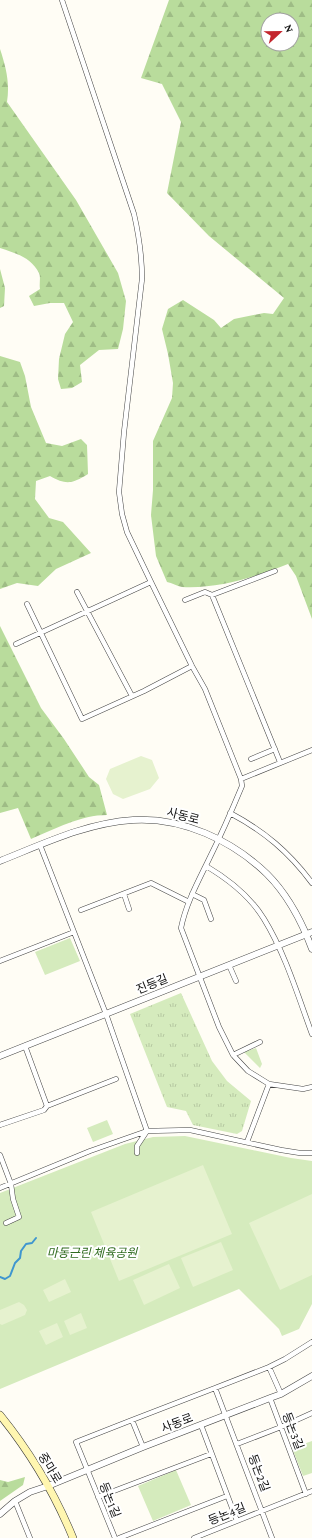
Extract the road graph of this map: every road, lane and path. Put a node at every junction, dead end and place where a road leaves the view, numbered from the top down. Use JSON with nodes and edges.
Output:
{"nodes":[{"id":1,"x":62,"y":0,"type":"edge"},
{"id":2,"x":275,"y":571,"type":"dead end"},
{"id":3,"x":151,"y":582,"type":"junction"},
{"id":4,"x":77,"y":592,"type":"dead end"},
{"id":5,"x":212,"y":595,"type":"junction"},
{"id":6,"x":185,"y":600,"type":"dead end"},
{"id":7,"x":27,"y":604,"type":"dead end"},
{"id":8,"x":87,"y":612,"type":"junction"},
{"id":9,"x":40,"y":633,"type":"junction"},
{"id":10,"x":16,"y":644,"type":"dead end"},
{"id":11,"x":192,"y":666,"type":"junction"},
{"id":12,"x":132,"y":696,"type":"junction"},
{"id":13,"x":275,"y":749,"type":"junction"},
{"id":14,"x":312,"y":750,"type":"edge"},
{"id":15,"x":251,"y":759,"type":"dead end"},
{"id":16,"x":280,"y":762,"type":"junction"},
{"id":17,"x":241,"y":779,"type":"junction"},
{"id":18,"x":230,"y":813,"type":"junction"},
{"id":19,"x":219,"y":839,"type":"junction"},
{"id":20,"x":40,"y":845,"type":"junction"},
{"id":21,"x":0,"y":861,"type":"edge"},
{"id":22,"x":206,"y":866,"type":"junction"},
{"id":23,"x":312,"y":883,"type":"edge"},
{"id":24,"x":124,"y":894,"type":"junction"},
{"id":25,"x":192,"y":894,"type":"junction"},
{"id":26,"x":189,"y":902,"type":"junction"},
{"id":27,"x":129,"y":909,"type":"dead end"},
{"id":28,"x":81,"y":910,"type":"dead end"},
{"id":29,"x":211,"y":919,"type":"dead end"},
{"id":30,"x":74,"y":932,"type":"junction"},
{"id":31,"x":309,"y":933,"type":"edge"},
{"id":32,"x":277,"y":945,"type":"junction"},
{"id":33,"x":312,"y":949,"type":"edge"},
{"id":34,"x":0,"y":961,"type":"edge"},
{"id":35,"x":229,"y":965,"type":"junction"},
{"id":36,"x":199,"y":976,"type":"junction"},
{"id":37,"x":236,"y":981,"type":"dead end"},
{"id":38,"x":106,"y":1014,"type":"junction"},
{"id":39,"x":312,"y":1034,"type":"edge"},
{"id":40,"x":260,"y":1042,"type":"dead end"},
{"id":41,"x":25,"y":1046,"type":"junction"},
{"id":42,"x":233,"y":1055,"type":"junction"},
{"id":43,"x":0,"y":1056,"type":"edge"},
{"id":44,"x":116,"y":1079,"type":"dead end"},
{"id":45,"x":269,"y":1084,"type":"junction"},
{"id":46,"x":312,"y":1087,"type":"edge"},
{"id":47,"x":48,"y":1106,"type":"junction"},
{"id":48,"x":0,"y":1125,"type":"edge"},
{"id":49,"x":147,"y":1131,"type":"junction"},
{"id":50,"x":247,"y":1142,"type":"junction"},
{"id":51,"x":138,"y":1153,"type":"dead end"},
{"id":52,"x":312,"y":1153,"type":"edge"},
{"id":53,"x":0,"y":1156,"type":"edge"},
{"id":54,"x":10,"y":1184,"type":"junction"},
{"id":55,"x":0,"y":1188,"type":"edge"},
{"id":56,"x":6,"y":1223,"type":"dead end"},
{"id":57,"x":312,"y":1342,"type":"edge"},
{"id":58,"x":269,"y":1367,"type":"junction"},
{"id":59,"x":312,"y":1376,"type":"edge"},
{"id":60,"x":215,"y":1388,"type":"junction"},
{"id":61,"x":281,"y":1394,"type":"junction"},
{"id":62,"x":270,"y":1398,"type":"junction"},
{"id":63,"x":312,"y":1413,"type":"edge"},
{"id":64,"x":0,"y":1415,"type":"edge"},
{"id":65,"x":226,"y":1416,"type":"junction"},
{"id":66,"x":132,"y":1420,"type":"junction"},
{"id":67,"x":201,"y":1425,"type":"junction"},
{"id":68,"x":281,"y":1427,"type":"junction"},
{"id":69,"x":237,"y":1444,"type":"junction"},
{"id":70,"x":143,"y":1447,"type":"junction"},
{"id":71,"x":212,"y":1454,"type":"junction"},
{"id":72,"x":87,"y":1470,"type":"junction"},
{"id":73,"x":48,"y":1486,"type":"junction"},
{"id":74,"x":312,"y":1492,"type":"edge"},
{"id":75,"x":306,"y":1494,"type":"junction"},
{"id":76,"x":227,"y":1496,"type":"junction"},
{"id":77,"x":98,"y":1497,"type":"junction"},
{"id":78,"x":15,"y":1501,"type":"junction"},
{"id":79,"x":262,"y":1511,"type":"junction"},
{"id":80,"x":0,"y":1514,"type":"edge"},
{"id":81,"x":237,"y":1521,"type":"junction"},
{"id":82,"x":30,"y":1538,"type":"edge"},
{"id":83,"x":73,"y":1538,"type":"edge"},
{"id":84,"x":115,"y":1538,"type":"edge"},
{"id":85,"x":120,"y":1538,"type":"edge"},
{"id":86,"x":194,"y":1538,"type":"edge"},
{"id":87,"x":272,"y":1538,"type":"edge"}],
"edges":[{"from":1,"to":3,"type":"street"},
{"from":2,"to":5,"type":"street"},
{"from":3,"to":8,"type":"street"},
{"from":3,"to":11,"type":"street"},
{"from":4,"to":8,"type":"street"},
{"from":5,"to":6,"type":"street"},
{"from":5,"to":13,"type":"street"},
{"from":7,"to":9,"type":"street"},
{"from":8,"to":9,"type":"street"},
{"from":8,"to":12,"type":"street"},
{"from":9,"to":10,"type":"street"},
{"from":9,"to":12,"type":"street"},
{"from":11,"to":12,"type":"street"},
{"from":11,"to":17,"type":"street"},
{"from":13,"to":15,"type":"street"},
{"from":13,"to":16,"type":"street"},
{"from":14,"to":16,"type":"street"},
{"from":16,"to":17,"type":"street"},
{"from":17,"to":18,"type":"street"},
{"from":18,"to":19,"type":"street"},
{"from":18,"to":23,"type":"street"},
{"from":19,"to":20,"type":"street","name":"사동로"},
{"from":19,"to":22,"type":"street"},
{"from":19,"to":31,"type":"street","name":"사동로"},
{"from":20,"to":21,"type":"street","name":"사동로"},
{"from":20,"to":30,"type":"street"},
{"from":22,"to":25,"type":"street"},
{"from":22,"to":32,"type":"street"},
{"from":24,"to":26,"type":"street"},
{"from":24,"to":27,"type":"street"},
{"from":24,"to":28,"type":"street"},
{"from":25,"to":26,"type":"street"},
{"from":25,"to":29,"type":"street"},
{"from":26,"to":36,"type":"street"},
{"from":30,"to":34,"type":"street"},
{"from":30,"to":38,"type":"street"},
{"from":31,"to":32,"type":"street","name":"진등길"},
{"from":31,"to":33,"type":"street","name":"사동로"},
{"from":32,"to":35,"type":"street","name":"진등길"},
{"from":32,"to":39,"type":"street"},
{"from":35,"to":36,"type":"street","name":"진등길"},
{"from":35,"to":37,"type":"street"},
{"from":36,"to":38,"type":"street","name":"진등길"},
{"from":36,"to":42,"type":"street"},
{"from":38,"to":41,"type":"street","name":"진등길"},
{"from":38,"to":49,"type":"street"},
{"from":40,"to":42,"type":"street"},
{"from":41,"to":43,"type":"street","name":"진등길"},
{"from":41,"to":47,"type":"street"},
{"from":42,"to":45,"type":"street"},
{"from":44,"to":47,"type":"street"},
{"from":45,"to":46,"type":"street"},
{"from":45,"to":50,"type":"street"},
{"from":47,"to":48,"type":"street"},
{"from":49,"to":50,"type":"street"},
{"from":49,"to":51,"type":"street"},
{"from":49,"to":54,"type":"street"},
{"from":50,"to":52,"type":"street"},
{"from":53,"to":54,"type":"street"},
{"from":54,"to":55,"type":"street"},
{"from":54,"to":56,"type":"street"},
{"from":57,"to":58,"type":"street"},
{"from":58,"to":60,"type":"street"},
{"from":58,"to":61,"type":"street"},
{"from":59,"to":61,"type":"street","name":"사동로"},
{"from":60,"to":65,"type":"street","name":"등논2길"},
{"from":60,"to":66,"type":"street"},
{"from":61,"to":62,"type":"street","name":"사동로"},
{"from":62,"to":65,"type":"street","name":"사동로"},
{"from":62,"to":68,"type":"street","name":"등논3길"},
{"from":63,"to":68,"type":"street"},
{"from":64,"to":73,"type":"main road","name":"중마로"},
{"from":65,"to":67,"type":"street","name":"사동로"},
{"from":65,"to":69,"type":"street","name":"등논2길"},
{"from":66,"to":70,"type":"street"},
{"from":66,"to":72,"type":"street","name":"등논1길"},
{"from":67,"to":70,"type":"street","name":"사동로"},
{"from":67,"to":71,"type":"street"},
{"from":68,"to":69,"type":"street"},
{"from":68,"to":75,"type":"street","name":"등논3길"},
{"from":69,"to":79,"type":"street","name":"등논2길"},
{"from":70,"to":72,"type":"street","name":"사동로"},
{"from":71,"to":76,"type":"street"},
{"from":71,"to":77,"type":"street"},
{"from":72,"to":73,"type":"street","name":"사동로"},
{"from":72,"to":77,"type":"street","name":"등논1길"},
{"from":73,"to":78,"type":"street","name":"사동로"},
{"from":73,"to":83,"type":"main road","name":"중마로"},
{"from":74,"to":75,"type":"street","name":"등논4길"},
{"from":75,"to":79,"type":"street","name":"등논4길"},
{"from":76,"to":81,"type":"street"},
{"from":76,"to":85,"type":"street"},
{"from":77,"to":84,"type":"street","name":"등논1길"},
{"from":78,"to":80,"type":"street","name":"사동로"},
{"from":78,"to":82,"type":"street"},
{"from":79,"to":81,"type":"street","name":"등논4길"},
{"from":79,"to":87,"type":"street","name":"등논2길"},
{"from":81,"to":86,"type":"street","name":"등논4길"}]}
